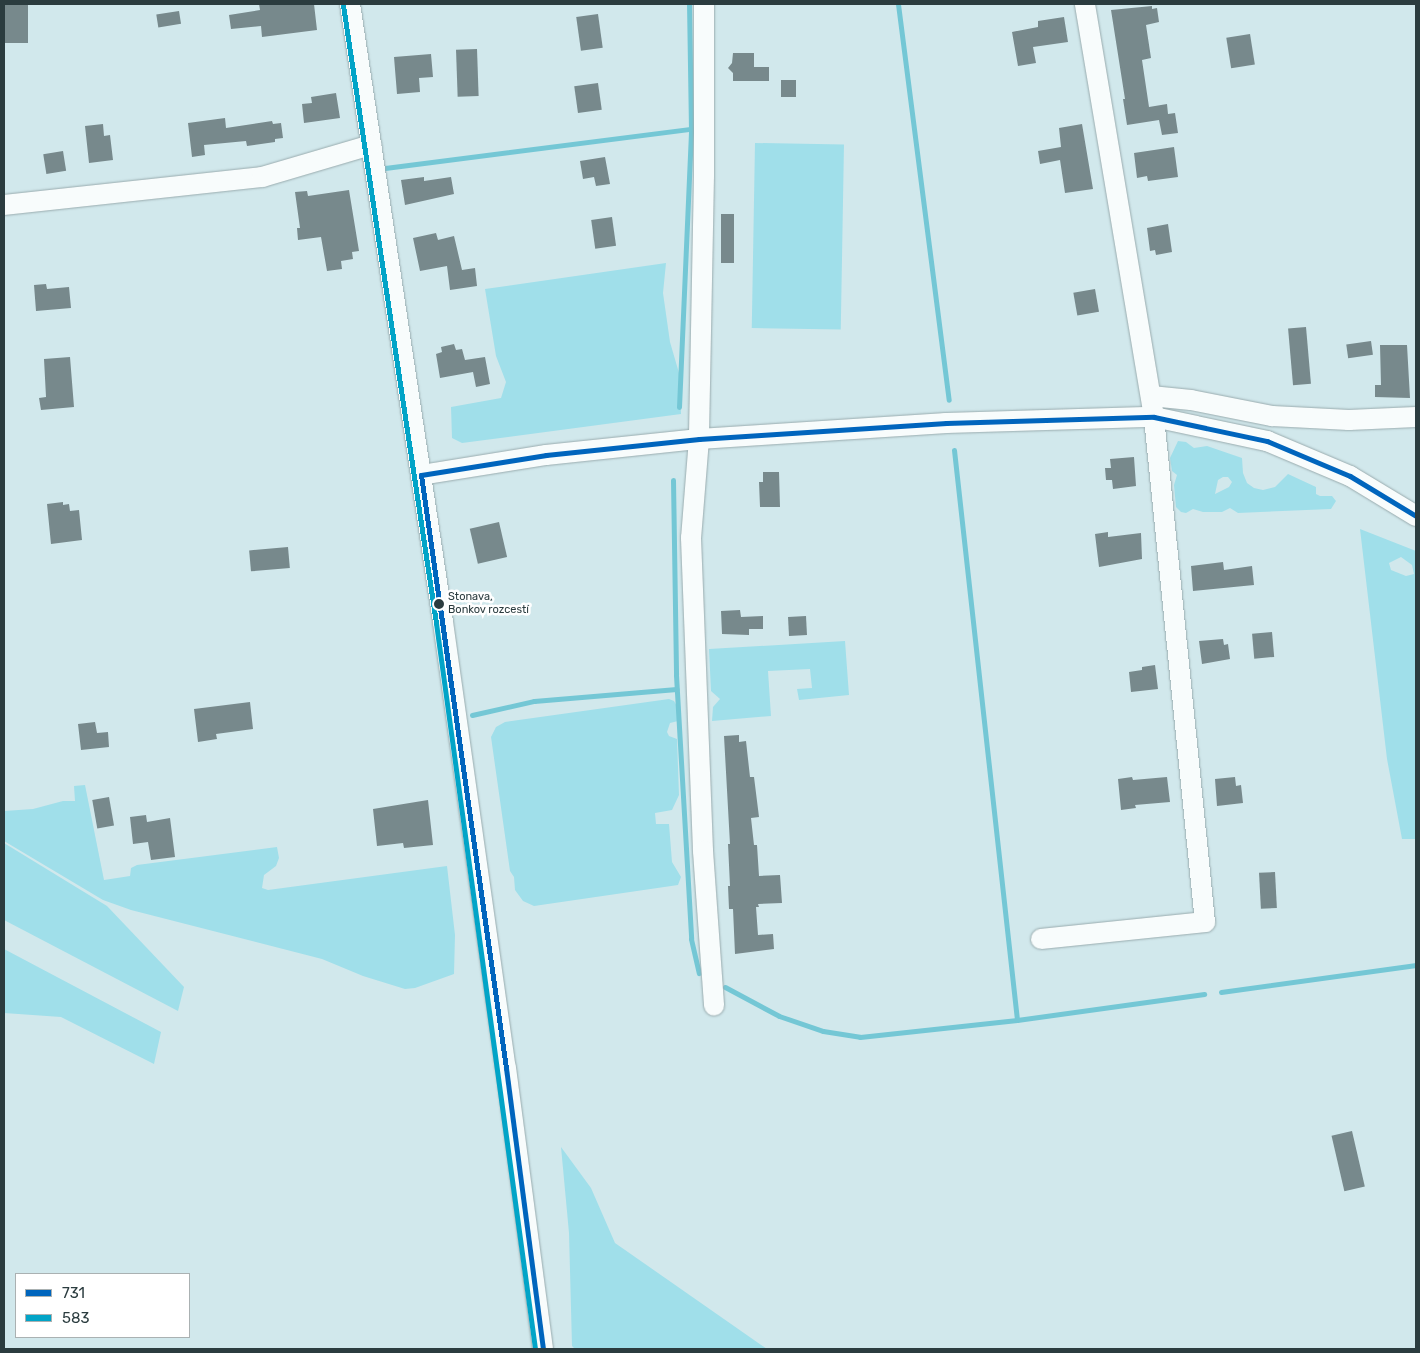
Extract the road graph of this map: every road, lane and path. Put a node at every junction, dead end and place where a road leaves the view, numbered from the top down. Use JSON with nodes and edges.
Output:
{"nodes":[{"id":1,"x":350,"y":4,"type":"edge"},
{"id":2,"x":704,"y":4,"type":"edge"},
{"id":3,"x":1085,"y":4,"type":"edge"},
{"id":4,"x":372,"y":145,"type":"junction"},
{"id":5,"x":4,"y":205,"type":"edge"},
{"id":6,"x":1151,"y":396,"type":"junction"},
{"id":7,"x":1154,"y":416,"type":"junction"},
{"id":8,"x":1416,"y":417,"type":"edge"},
{"id":9,"x":699,"y":439,"type":"junction"},
{"id":10,"x":421,"y":474,"type":"junction"},
{"id":11,"x":1416,"y":516,"type":"edge"},
{"id":12,"x":1041,"y":939,"type":"dead end"},
{"id":13,"x":714,"y":1006,"type":"dead end"},
{"id":14,"x":543,"y":1349,"type":"edge"}],
"edges":[{"from":1,"to":4,"type":"street"},
{"from":2,"to":9,"type":"street"},
{"from":3,"to":6,"type":"street"},
{"from":4,"to":5,"type":"street"},
{"from":4,"to":10,"type":"street"},
{"from":6,"to":7,"type":"street"},
{"from":6,"to":8,"type":"street"},
{"from":7,"to":9,"type":"street"},
{"from":7,"to":11,"type":"street"},
{"from":7,"to":12,"type":"street"},
{"from":9,"to":10,"type":"street"},
{"from":9,"to":13,"type":"street"},
{"from":10,"to":14,"type":"street"}]}
